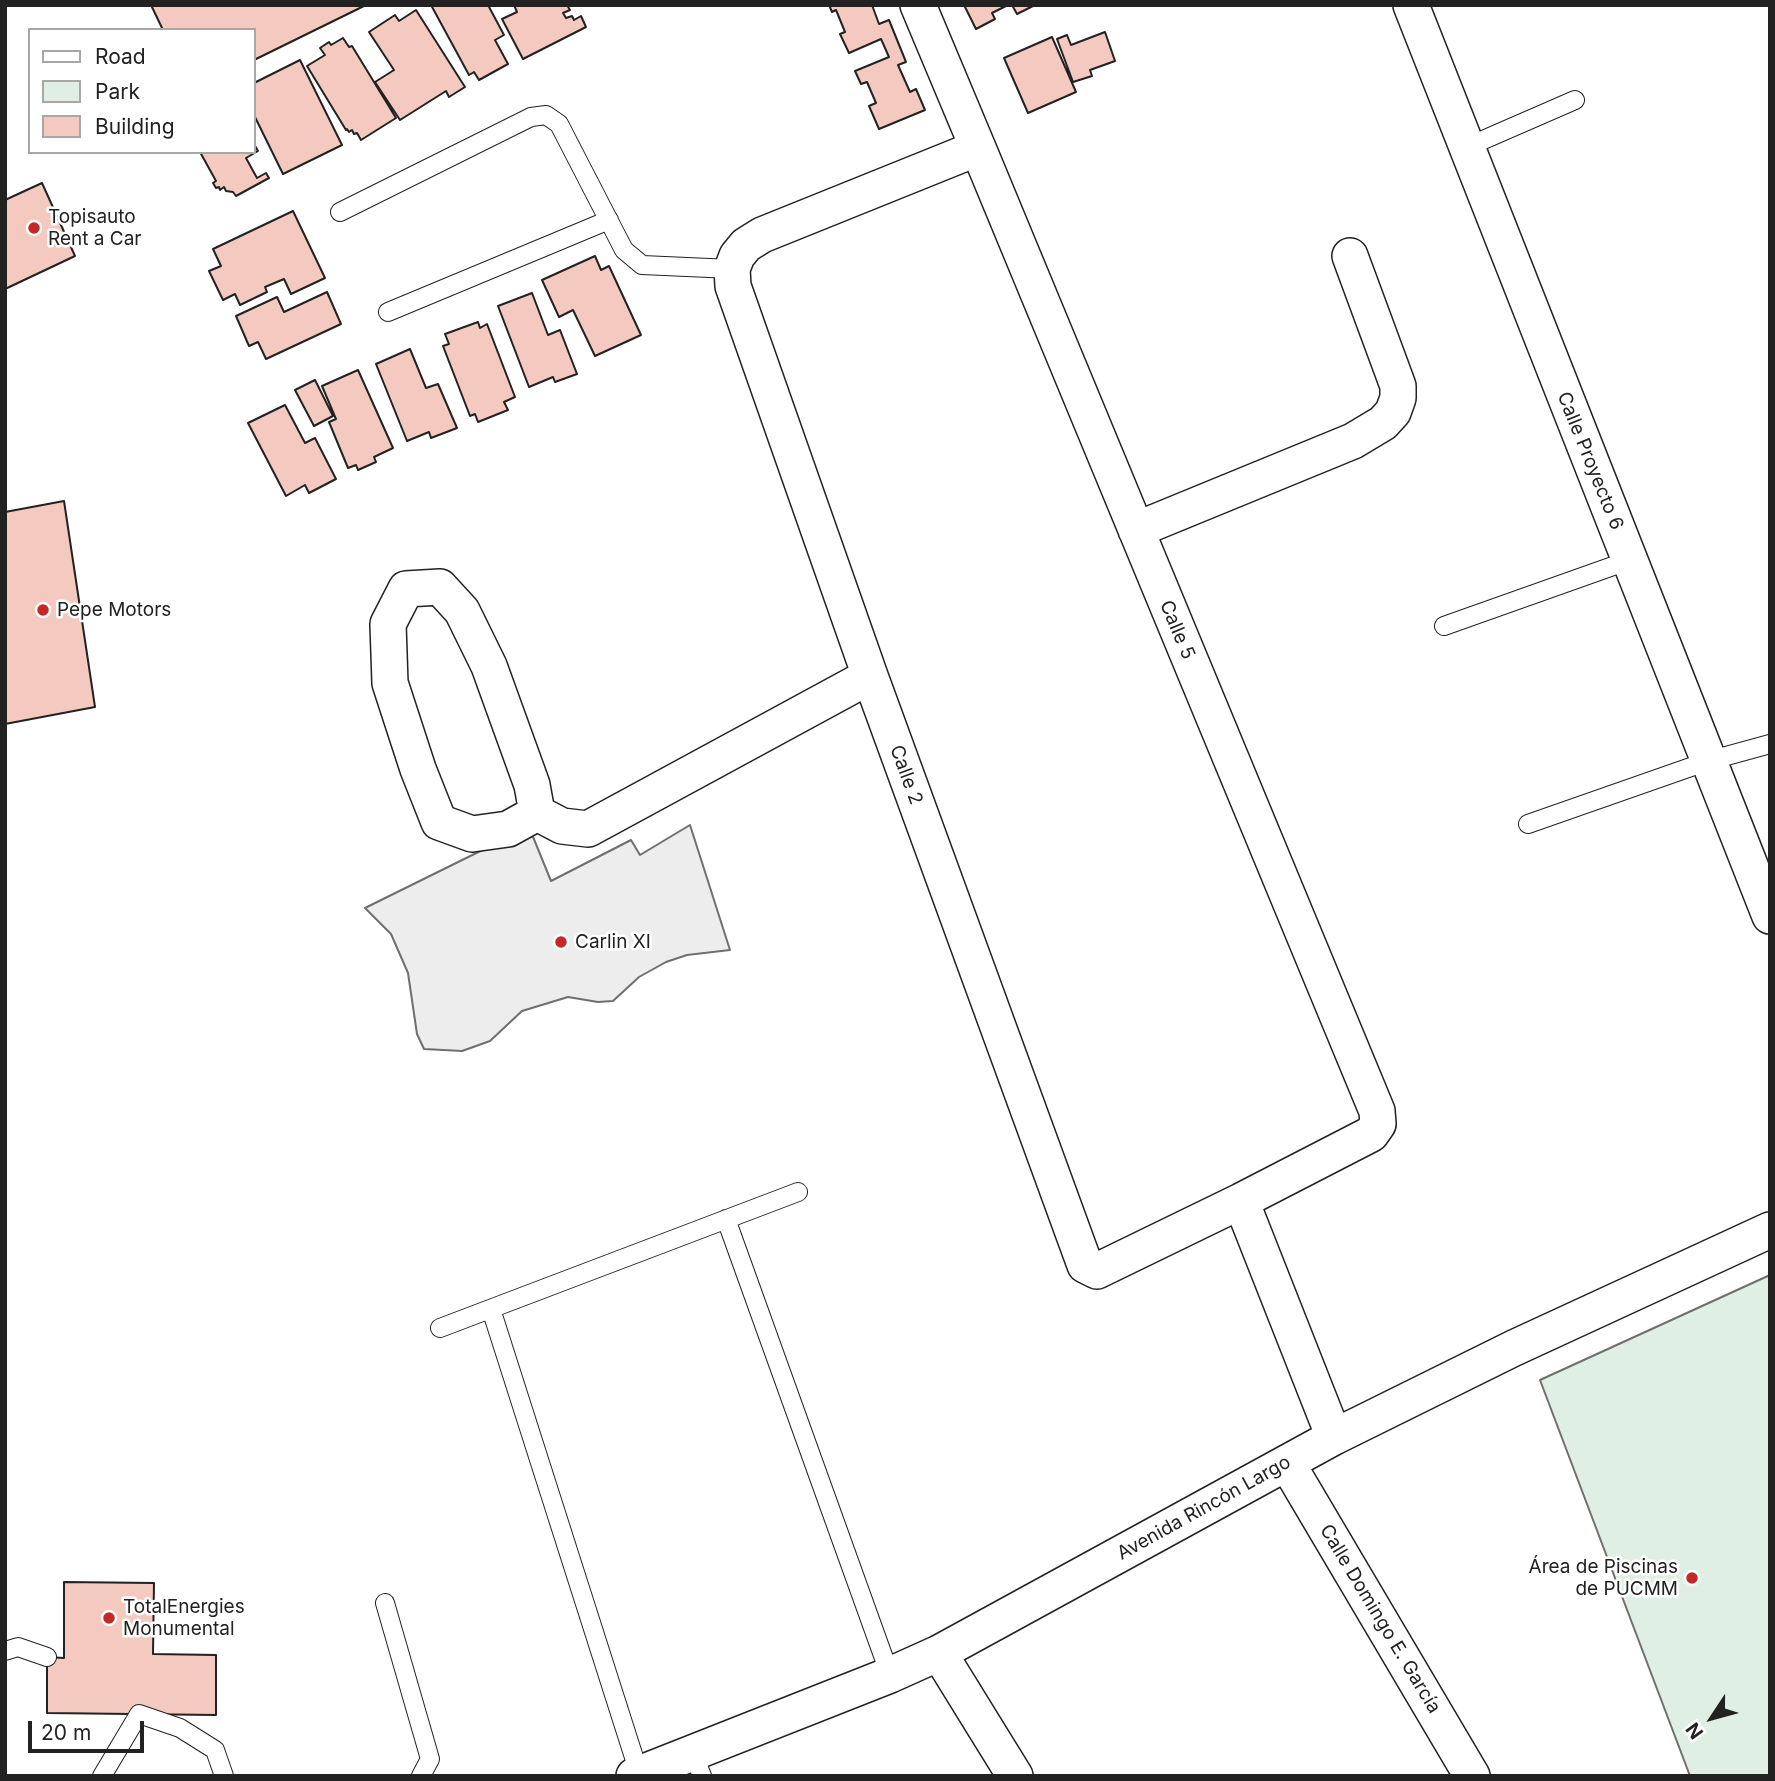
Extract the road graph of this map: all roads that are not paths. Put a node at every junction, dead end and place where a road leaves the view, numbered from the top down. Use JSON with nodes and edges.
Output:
{"nodes":[{"id":1,"x":918,"y":5,"type":"edge"},
{"id":2,"x":1411,"y":5,"type":"edge"},
{"id":3,"x":1575,"y":100,"type":"dead end"},
{"id":4,"x":1467,"y":147,"type":"junction"},
{"id":5,"x":978,"y":148,"type":"junction"},
{"id":6,"x":340,"y":212,"type":"dead end"},
{"id":7,"x":609,"y":220,"type":"junction"},
{"id":8,"x":1350,"y":256,"type":"dead end"},
{"id":9,"x":732,"y":269,"type":"junction"},
{"id":10,"x":388,"y":312,"type":"dead end"},
{"id":11,"x":1136,"y":530,"type":"junction"},
{"id":12,"x":1630,"y":560,"type":"junction"},
{"id":13,"x":1444,"y":626,"type":"dead end"},
{"id":14,"x":870,"y":677,"type":"junction"},
{"id":15,"x":1770,"y":744,"type":"edge"},
{"id":16,"x":1709,"y":761,"type":"junction"},
{"id":17,"x":537,"y":813,"type":"junction"},
{"id":18,"x":1528,"y":824,"type":"dead end"},
{"id":19,"x":1770,"y":916,"type":"edge"},
{"id":20,"x":798,"y":1192,"type":"dead end"},
{"id":21,"x":1241,"y":1201,"type":"junction"},
{"id":22,"x":726,"y":1219,"type":"junction"},
{"id":23,"x":1770,"y":1230,"type":"edge"},
{"id":24,"x":491,"y":1309,"type":"junction"},
{"id":25,"x":440,"y":1328,"type":"dead end"},
{"id":26,"x":1334,"y":1437,"type":"junction"},
{"id":27,"x":1287,"y":1463,"type":"junction"},
{"id":28,"x":384,"y":1603,"type":"dead end"},
{"id":29,"x":5,"y":1651,"type":"edge"},
{"id":30,"x":939,"y":1653,"type":"junction"},
{"id":31,"x":47,"y":1657,"type":"dead end"},
{"id":32,"x":890,"y":1675,"type":"junction"},
{"id":33,"x":697,"y":1764,"type":"edge"},
{"id":34,"x":637,"y":1775,"type":"edge"},
{"id":35,"x":102,"y":1776,"type":"edge"},
{"id":36,"x":225,"y":1776,"type":"edge"},
{"id":37,"x":421,"y":1776,"type":"edge"},
{"id":38,"x":1015,"y":1776,"type":"edge"},
{"id":39,"x":1472,"y":1776,"type":"edge"}],
"edges":[{"from":1,"to":5,"type":"street","name":"Calle 5"},
{"from":2,"to":4,"type":"street","name":"Calle Proyecto 6"},
{"from":3,"to":4,"type":"lane"},
{"from":4,"to":12,"type":"street","name":"Calle Proyecto 6"},
{"from":5,"to":9,"type":"street"},
{"from":5,"to":11,"type":"street","name":"Calle 5"},
{"from":6,"to":7,"type":"lane"},
{"from":7,"to":9,"type":"lane"},
{"from":7,"to":10,"type":"lane"},
{"from":8,"to":11,"type":"street"},
{"from":9,"to":14,"type":"street","name":"Calle 2"},
{"from":11,"to":21,"type":"street","name":"Calle 5"},
{"from":12,"to":13,"type":"lane"},
{"from":12,"to":16,"type":"street","name":"Calle Proyecto 6"},
{"from":14,"to":17,"type":"street"},
{"from":14,"to":21,"type":"street","name":"Calle 2"},
{"from":15,"to":16,"type":"lane"},
{"from":16,"to":18,"type":"lane"},
{"from":16,"to":19,"type":"street","name":"Calle Proyecto 6"},
{"from":17,"to":17,"type":"street"},
{"from":20,"to":22,"type":"lane"},
{"from":21,"to":26,"type":"street"},
{"from":22,"to":24,"type":"lane"},
{"from":22,"to":32,"type":"lane"},
{"from":23,"to":26,"type":"street","name":"Avenida Rincón Largo"},
{"from":24,"to":25,"type":"lane"},
{"from":24,"to":34,"type":"lane"},
{"from":26,"to":27,"type":"street","name":"Avenida Rincón Largo"},
{"from":27,"to":30,"type":"street","name":"Avenida Rincón Largo"},
{"from":27,"to":39,"type":"street","name":"Calle Domingo E. García"},
{"from":28,"to":37,"type":"lane"},
{"from":29,"to":31,"type":"lane"},
{"from":30,"to":32,"type":"street","name":"Avenida Rincón Largo"},
{"from":30,"to":38,"type":"street"},
{"from":32,"to":33,"type":"street","name":"Avenida Rincón Largo"},
{"from":33,"to":34,"type":"street","name":"Avenida Rincón Largo"},
{"from":35,"to":36,"type":"lane"}]}
